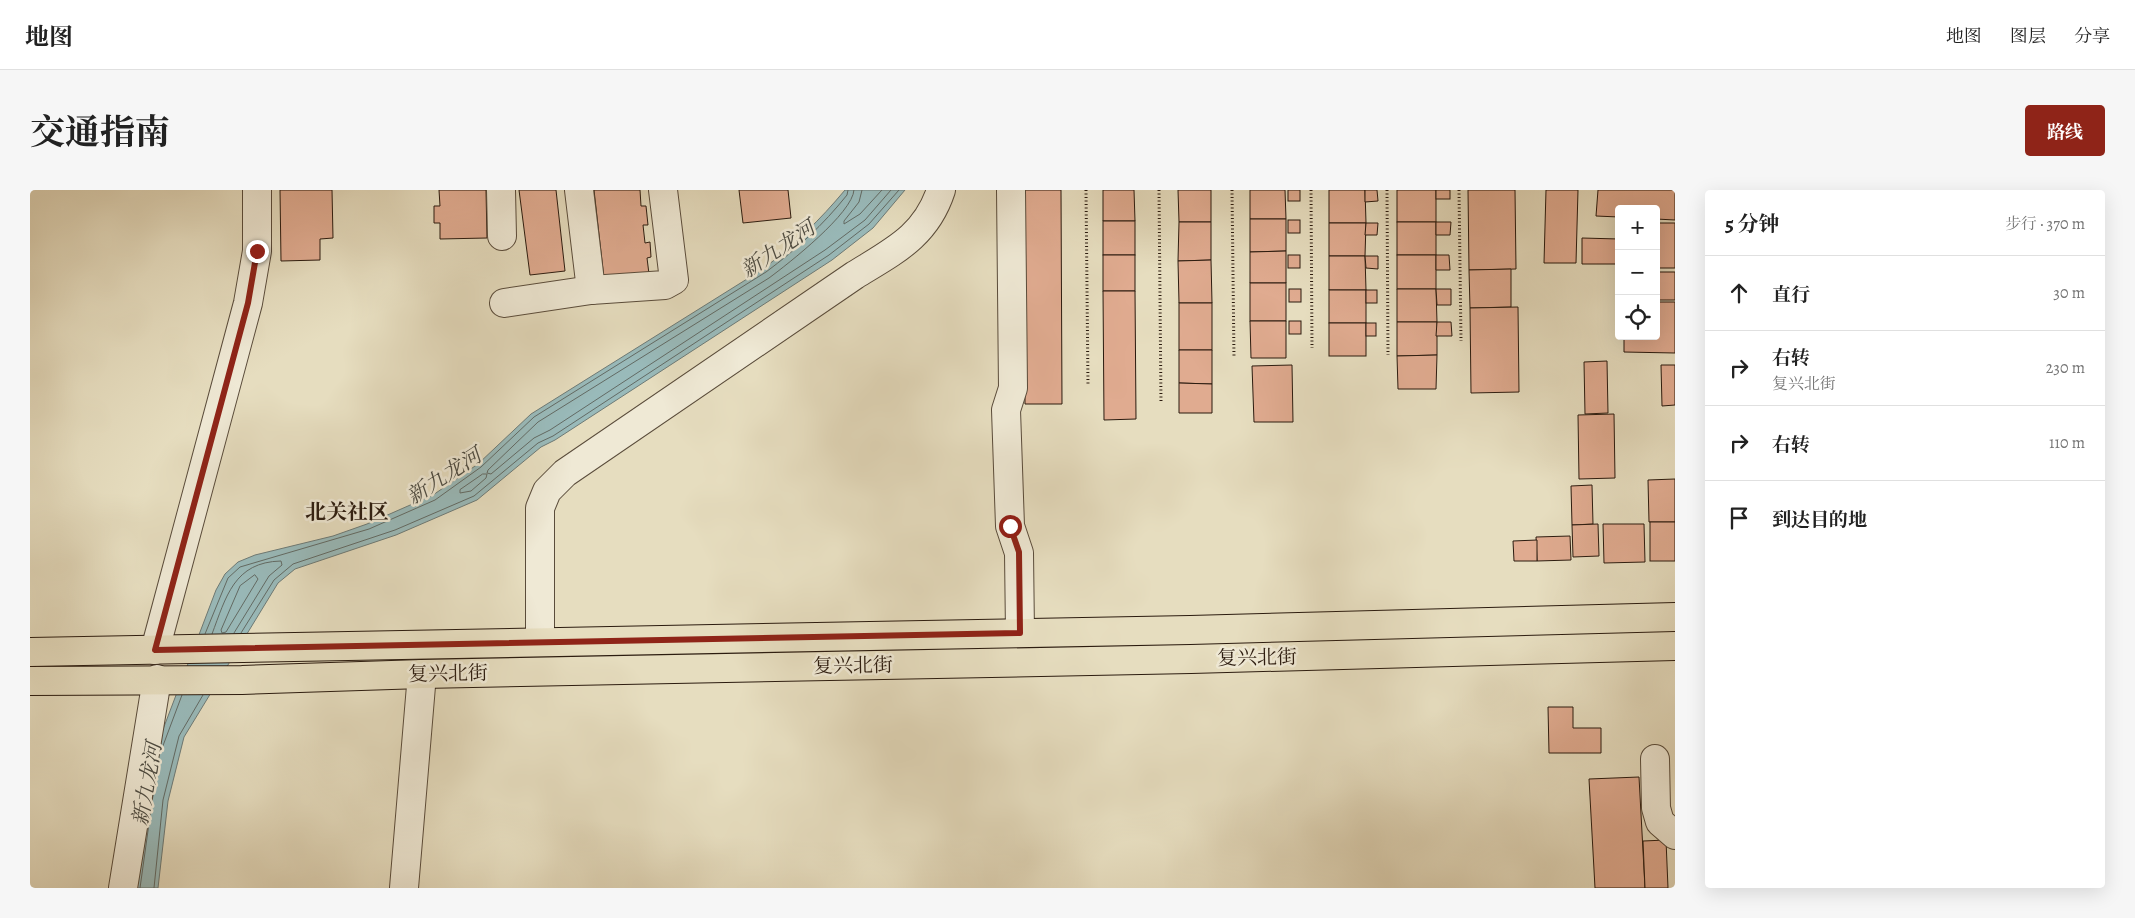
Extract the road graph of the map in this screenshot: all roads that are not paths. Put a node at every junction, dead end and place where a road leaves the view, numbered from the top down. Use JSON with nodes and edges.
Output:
{"nodes":[{"id":1,"x":257,"y":190,"type":"edge"},
{"id":2,"x":501,"y":190,"type":"edge"},
{"id":3,"x":579,"y":190,"type":"edge"},
{"id":4,"x":663,"y":190,"type":"edge"},
{"id":5,"x":941,"y":190,"type":"edge"},
{"id":6,"x":1012,"y":190,"type":"edge"},
{"id":7,"x":502,"y":236,"type":"dead end"},
{"id":8,"x":591,"y":290,"type":"junction"},
{"id":9,"x":504,"y":303,"type":"dead end"},
{"id":10,"x":1675,"y":617,"type":"edge"},
{"id":11,"x":1020,"y":633,"type":"junction"},
{"id":12,"x":540,"y":642,"type":"junction"},
{"id":13,"x":1675,"y":646,"type":"edge"},
{"id":14,"x":165,"y":650,"type":"junction"},
{"id":15,"x":30,"y":652,"type":"edge"},
{"id":16,"x":422,"y":674,"type":"junction"},
{"id":17,"x":164,"y":679,"type":"junction"},
{"id":18,"x":30,"y":681,"type":"edge"},
{"id":19,"x":1655,"y":759,"type":"dead end"},
{"id":20,"x":1675,"y":835,"type":"edge"},
{"id":21,"x":123,"y":888,"type":"edge"},
{"id":22,"x":404,"y":888,"type":"edge"}],
"edges":[{"from":1,"to":14,"type":"street"},
{"from":2,"to":7,"type":"street"},
{"from":3,"to":8,"type":"street"},
{"from":4,"to":8,"type":"street"},
{"from":5,"to":12,"type":"street"},
{"from":6,"to":11,"type":"street"},
{"from":8,"to":9,"type":"street"},
{"from":10,"to":11,"type":"main road","name":"复兴北街"},
{"from":11,"to":12,"type":"main road","name":"复兴北街"},
{"from":12,"to":14,"type":"main road","name":"复兴北街"},
{"from":13,"to":16,"type":"main road","name":"复兴北街"},
{"from":14,"to":15,"type":"main road","name":"复兴北街"},
{"from":16,"to":17,"type":"main road","name":"复兴北街"},
{"from":16,"to":22,"type":"street"},
{"from":17,"to":18,"type":"main road","name":"复兴北街"},
{"from":17,"to":21,"type":"street"},
{"from":19,"to":20,"type":"street"}]}
